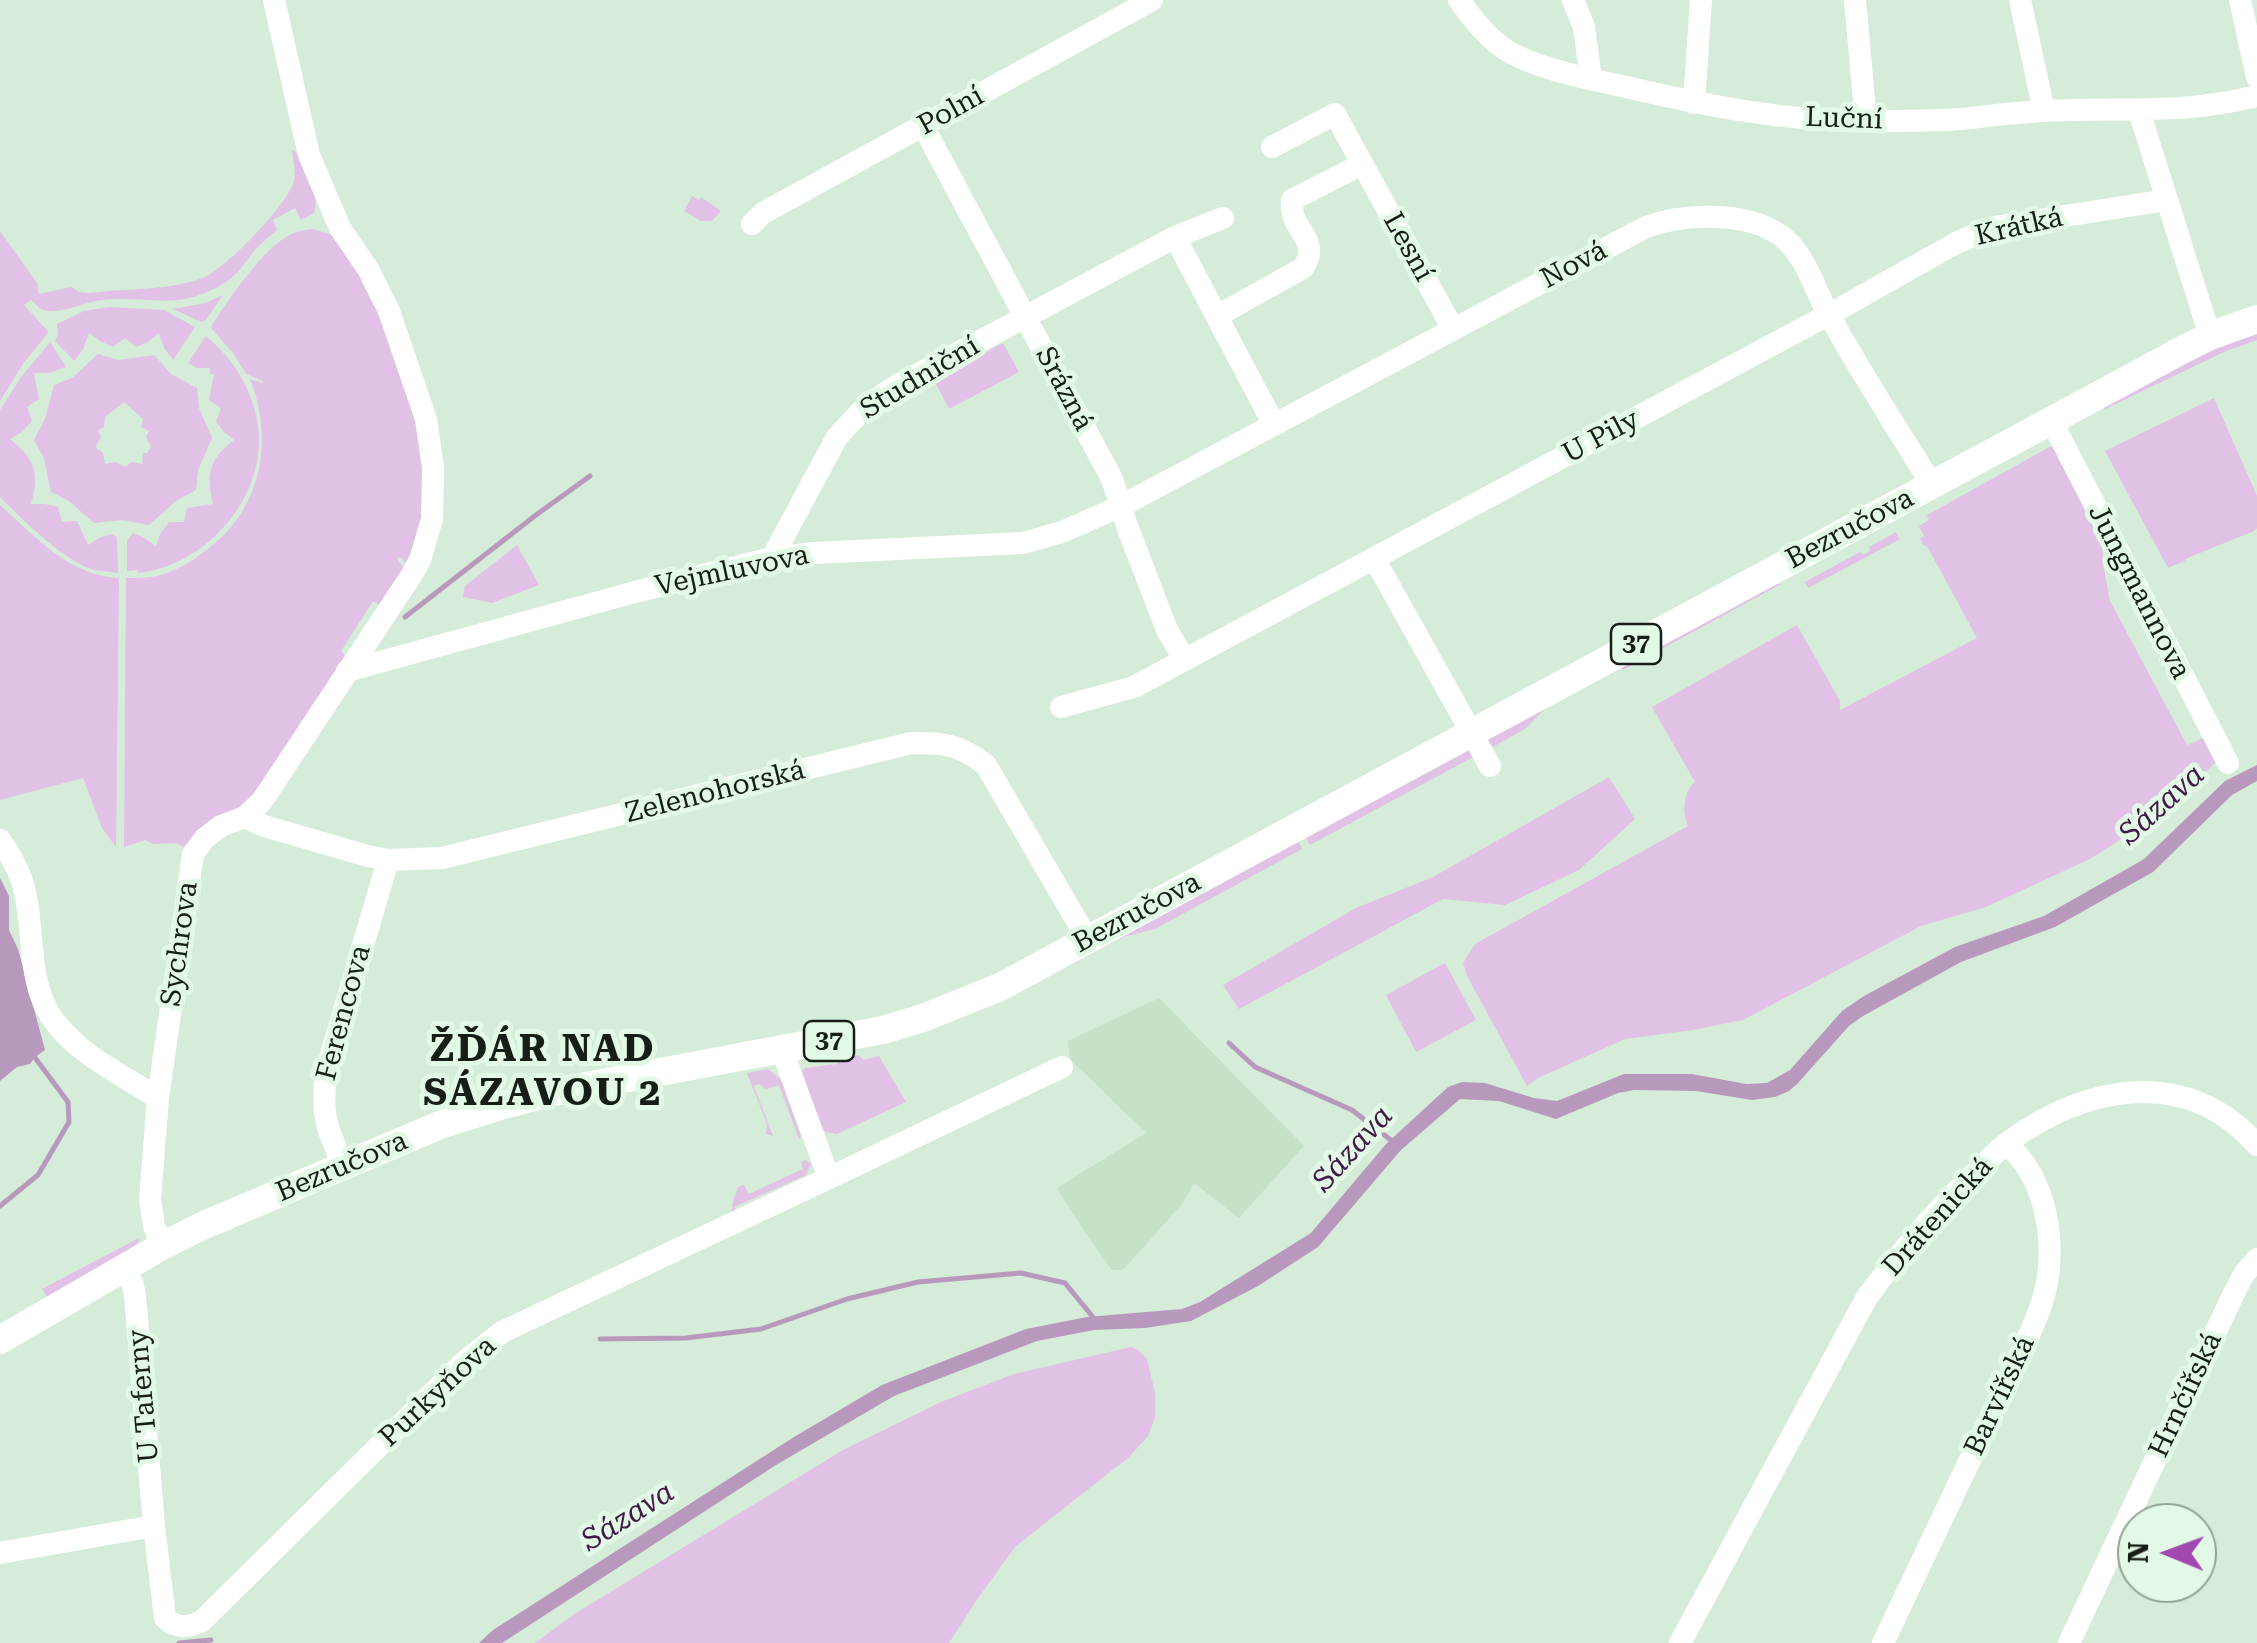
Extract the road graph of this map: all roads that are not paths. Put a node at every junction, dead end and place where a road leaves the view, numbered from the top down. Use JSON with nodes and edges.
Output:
{"nodes":[{"id":1,"x":274,"y":0,"type":"edge"},
{"id":2,"x":1152,"y":0,"type":"edge"},
{"id":3,"x":1458,"y":0,"type":"edge"},
{"id":4,"x":1573,"y":0,"type":"edge"},
{"id":5,"x":1701,"y":0,"type":"edge"},
{"id":6,"x":1855,"y":0,"type":"edge"},
{"id":7,"x":2020,"y":0,"type":"edge"},
{"id":8,"x":2240,"y":0,"type":"edge"},
{"id":9,"x":2257,"y":77,"type":"edge"},
{"id":10,"x":1591,"y":79,"type":"junction"},
{"id":11,"x":2257,"y":96,"type":"edge"},
{"id":12,"x":1694,"y":103,"type":"junction"},
{"id":13,"x":2044,"y":110,"type":"junction"},
{"id":14,"x":2139,"y":111,"type":"junction"},
{"id":15,"x":1866,"y":122,"type":"junction"},
{"id":16,"x":923,"y":126,"type":"junction"},
{"id":17,"x":1272,"y":147,"type":"dead end"},
{"id":18,"x":1362,"y":164,"type":"junction"},
{"id":19,"x":2167,"y":200,"type":"junction"},
{"id":20,"x":1223,"y":218,"type":"dead end"},
{"id":21,"x":752,"y":224,"type":"dead end"},
{"id":22,"x":1175,"y":237,"type":"junction"},
{"id":23,"x":1829,"y":314,"type":"junction"},
{"id":24,"x":1217,"y":316,"type":"junction"},
{"id":25,"x":1025,"y":317,"type":"junction"},
{"id":26,"x":2257,"y":319,"type":"edge"},
{"id":27,"x":1453,"y":330,"type":"junction"},
{"id":28,"x":2210,"y":336,"type":"junction"},
{"id":29,"x":2051,"y":420,"type":"junction"},
{"id":30,"x":1274,"y":425,"type":"junction"},
{"id":31,"x":1932,"y":485,"type":"junction"},
{"id":32,"x":1122,"y":506,"type":"junction"},
{"id":33,"x":772,"y":558,"type":"junction"},
{"id":34,"x":1374,"y":558,"type":"junction"},
{"id":35,"x":1185,"y":660,"type":"junction"},
{"id":36,"x":347,"y":671,"type":"junction"},
{"id":37,"x":1061,"y":707,"type":"dead end"},
{"id":38,"x":1472,"y":733,"type":"junction"},
{"id":39,"x":2228,"y":763,"type":"dead end"},
{"id":40,"x":1490,"y":766,"type":"dead end"},
{"id":41,"x":245,"y":817,"type":"junction"},
{"id":42,"x":0,"y":840,"type":"edge"},
{"id":43,"x":388,"y":860,"type":"junction"},
{"id":44,"x":1088,"y":940,"type":"junction"},
{"id":45,"x":782,"y":1050,"type":"junction"},
{"id":46,"x":1062,"y":1067,"type":"dead end"},
{"id":47,"x":158,"y":1098,"type":"junction"},
{"id":48,"x":2006,"y":1144,"type":"junction"},
{"id":49,"x":2257,"y":1145,"type":"edge"},
{"id":50,"x":344,"y":1166,"type":"junction"},
{"id":51,"x":829,"y":1178,"type":"junction"},
{"id":52,"x":162,"y":1246,"type":"junction"},
{"id":53,"x":2257,"y":1259,"type":"edge"},
{"id":54,"x":124,"y":1269,"type":"junction"},
{"id":55,"x":3,"y":1339,"type":"edge"},
{"id":56,"x":154,"y":1526,"type":"junction"},
{"id":57,"x":0,"y":1553,"type":"edge"},
{"id":58,"x":202,"y":1621,"type":"joint"},
{"id":59,"x":1690,"y":1640,"type":"edge"},
{"id":60,"x":1883,"y":1643,"type":"edge"},
{"id":61,"x":2069,"y":1643,"type":"edge"}],
"edges":[{"from":1,"to":36,"type":"street"},
{"from":2,"to":16,"type":"street","name":"Polní"},
{"from":3,"to":10,"type":"street","name":"Luční"},
{"from":4,"to":10,"type":"street"},
{"from":5,"to":12,"type":"street"},
{"from":6,"to":15,"type":"street"},
{"from":7,"to":13,"type":"street"},
{"from":8,"to":9,"type":"street"},
{"from":10,"to":12,"type":"street","name":"Luční"},
{"from":11,"to":14,"type":"street","name":"Luční"},
{"from":12,"to":15,"type":"street","name":"Luční"},
{"from":13,"to":14,"type":"street","name":"Luční"},
{"from":13,"to":15,"type":"street","name":"Luční"},
{"from":14,"to":19,"type":"street"},
{"from":16,"to":21,"type":"street","name":"Polní"},
{"from":16,"to":25,"type":"street","name":"Srázná"},
{"from":17,"to":18,"type":"street","name":"Lesní"},
{"from":18,"to":24,"type":"street"},
{"from":18,"to":27,"type":"street","name":"Lesní"},
{"from":19,"to":23,"type":"street","name":"Krátká"},
{"from":19,"to":28,"type":"street"},
{"from":20,"to":22,"type":"street"},
{"from":22,"to":24,"type":"street"},
{"from":22,"to":25,"type":"street"},
{"from":23,"to":27,"type":"street","name":"Nová"},
{"from":23,"to":31,"type":"street","name":"Nová"},
{"from":23,"to":34,"type":"street","name":"U Pily"},
{"from":24,"to":30,"type":"street"},
{"from":25,"to":32,"type":"street","name":"Srázná"},
{"from":25,"to":33,"type":"street","name":"Studniční"},
{"from":26,"to":28,"type":"main road","number":"37"},
{"from":27,"to":30,"type":"street","name":"Nová"},
{"from":28,"to":29,"type":"main road","name":"Bezručova","number":"37"},
{"from":29,"to":31,"type":"main road","name":"Bezručova","number":"37"},
{"from":29,"to":39,"type":"street","name":"Jungmannova"},
{"from":30,"to":32,"type":"street","name":"Nová"},
{"from":31,"to":38,"type":"main road","name":"Bezručova","number":"37"},
{"from":32,"to":33,"type":"street","name":"Vejmluvova"},
{"from":32,"to":35,"type":"street","name":"Srázná"},
{"from":33,"to":36,"type":"street","name":"Vejmluvova"},
{"from":34,"to":35,"type":"street","name":"U Pily"},
{"from":34,"to":38,"type":"street"},
{"from":35,"to":37,"type":"street","name":"U Pily"},
{"from":36,"to":41,"type":"street"},
{"from":38,"to":40,"type":"street"},
{"from":38,"to":44,"type":"main road","name":"Bezručova","number":"37"},
{"from":41,"to":43,"type":"street","name":"Zelenohorská"},
{"from":41,"to":47,"type":"street","name":"Sychrova"},
{"from":42,"to":47,"type":"street"},
{"from":43,"to":44,"type":"street","name":"Zelenohorská"},
{"from":43,"to":50,"type":"street","name":"Ferencova"},
{"from":44,"to":45,"type":"main road","name":"Bezručova","number":"37"},
{"from":45,"to":50,"type":"main road","name":"Bezručova","number":"37"},
{"from":45,"to":51,"type":"street"},
{"from":46,"to":51,"type":"street","name":"Purkyňova"},
{"from":47,"to":52,"type":"street","name":"Sychrova"},
{"from":48,"to":49,"type":"street","name":"Drátenická"},
{"from":48,"to":59,"type":"street","name":"Drátenická"},
{"from":48,"to":60,"type":"street","name":"Barvířská"},
{"from":50,"to":52,"type":"main road","name":"Bezručova","number":"37"},
{"from":51,"to":58,"type":"street","name":"Purkyňova"},
{"from":52,"to":54,"type":"main road","name":"Bezručova","number":"37"},
{"from":53,"to":61,"type":"street","name":"Hrnčířská"},
{"from":54,"to":55,"type":"main road","name":"Bezručova","number":"37"},
{"from":54,"to":56,"type":"street","name":"U Taferny"},
{"from":56,"to":57,"type":"street"},
{"from":56,"to":58,"type":"street","name":"U Taferny"}]}
